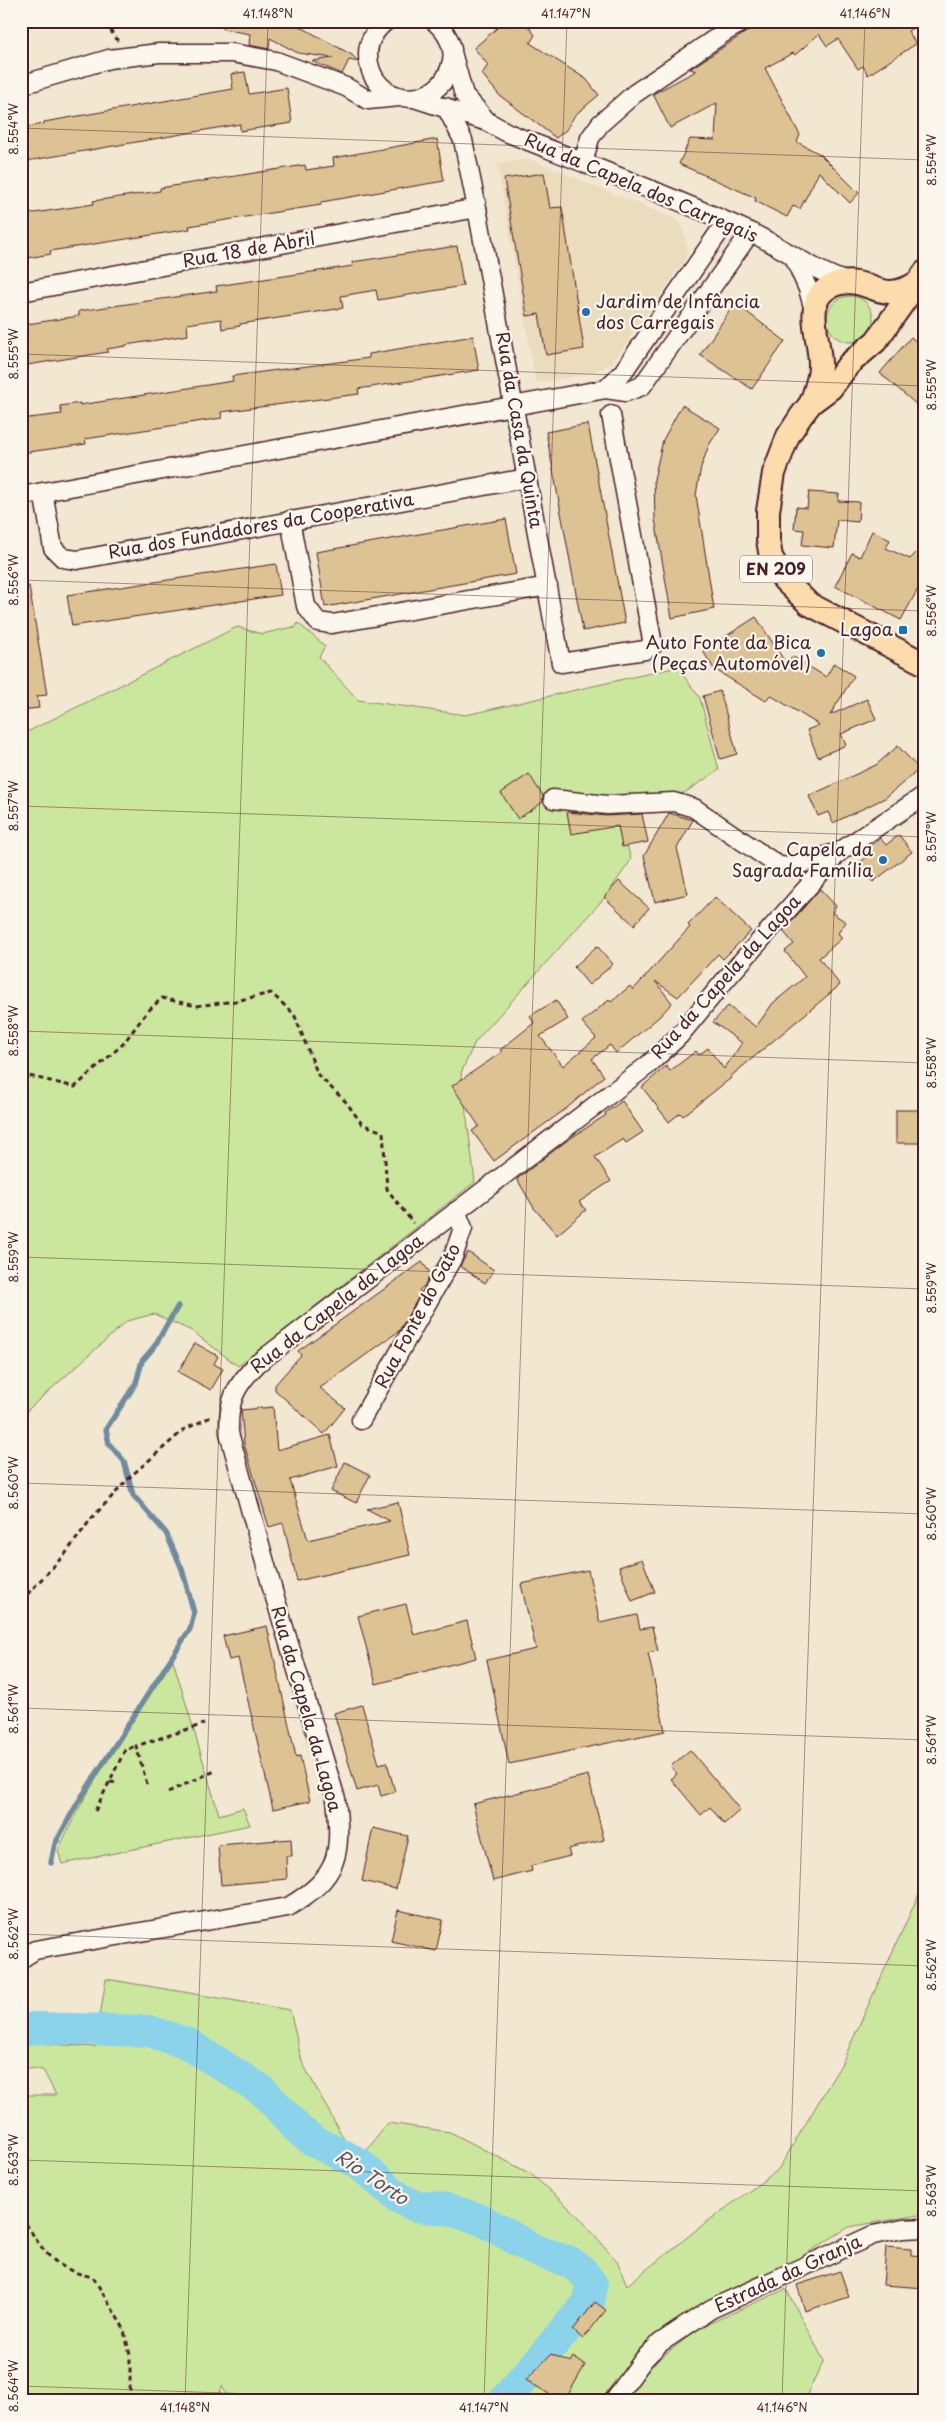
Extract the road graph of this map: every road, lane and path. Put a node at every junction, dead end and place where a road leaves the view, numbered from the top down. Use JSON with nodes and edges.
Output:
{"nodes":[{"id":1,"x":386,"y":21,"type":"edge"},
{"id":2,"x":434,"y":21,"type":"edge"},
{"id":3,"x":744,"y":21,"type":"edge"},
{"id":4,"x":374,"y":28,"type":"edge"},
{"id":5,"x":453,"y":56,"type":"junction"},
{"id":6,"x":374,"y":79,"type":"junction"},
{"id":7,"x":21,"y":85,"type":"edge"},
{"id":8,"x":346,"y":87,"type":"junction"},
{"id":9,"x":407,"y":98,"type":"junction"},
{"id":10,"x":446,"y":107,"type":"junction"},
{"id":11,"x":488,"y":122,"type":"junction"},
{"id":12,"x":583,"y":162,"type":"junction"},
{"id":13,"x":477,"y":208,"type":"junction"},
{"id":14,"x":726,"y":222,"type":"junction"},
{"id":15,"x":750,"y":233,"type":"junction"},
{"id":16,"x":794,"y":256,"type":"junction"},
{"id":17,"x":920,"y":278,"type":"edge"},
{"id":18,"x":847,"y":282,"type":"junction"},
{"id":19,"x":869,"y":289,"type":"junction"},
{"id":20,"x":21,"y":292,"type":"edge"},
{"id":21,"x":814,"y":310,"type":"junction"},
{"id":22,"x":882,"y":331,"type":"junction"},
{"id":23,"x":816,"y":334,"type":"junction"},
{"id":24,"x":642,"y":345,"type":"junction"},
{"id":25,"x":867,"y":349,"type":"junction"},
{"id":26,"x":661,"y":360,"type":"junction"},
{"id":27,"x":606,"y":389,"type":"junction"},
{"id":28,"x":811,"y":403,"type":"junction"},
{"id":29,"x":515,"y":406,"type":"junction"},
{"id":30,"x":611,"y":415,"type":"dead end"},
{"id":31,"x":528,"y":478,"type":"junction"},
{"id":32,"x":43,"y":492,"type":"junction"},
{"id":33,"x":21,"y":496,"type":"edge"},
{"id":34,"x":290,"y":520,"type":"junction"},
{"id":35,"x":548,"y":586,"type":"junction"},
{"id":36,"x":925,"y":664,"type":"edge"},
{"id":37,"x":925,"y":795,"type":"edge"},
{"id":38,"x":553,"y":799,"type":"dead end"},
{"id":39,"x":839,"y":852,"type":"junction"},
{"id":40,"x":21,"y":1074,"type":"edge"},
{"id":41,"x":456,"y":1211,"type":"junction"},
{"id":42,"x":423,"y":1236,"type":"junction"},
{"id":43,"x":228,"y":1411,"type":"junction"},
{"id":44,"x":361,"y":1420,"type":"dead end"},
{"id":45,"x":21,"y":1601,"type":"edge"},
{"id":46,"x":204,"y":1724,"type":"dead end"},
{"id":47,"x":136,"y":1746,"type":"junction"},
{"id":48,"x":217,"y":1770,"type":"dead end"},
{"id":49,"x":110,"y":1782,"type":"junction"},
{"id":50,"x":118,"y":1783,"type":"dead end"},
{"id":51,"x":146,"y":1784,"type":"dead end"},
{"id":52,"x":168,"y":1792,"type":"dead end"},
{"id":53,"x":95,"y":1811,"type":"dead end"},
{"id":54,"x":21,"y":1959,"type":"edge"},
{"id":55,"x":21,"y":2216,"type":"edge"},
{"id":56,"x":925,"y":2228,"type":"edge"},
{"id":57,"x":130,"y":2400,"type":"edge"},
{"id":58,"x":614,"y":2400,"type":"edge"}],
"edges":[{"from":1,"to":4,"type":"street"},
{"from":2,"to":5,"type":"street","name":"Rua da Capela dos Carregais"},
{"from":3,"to":12,"type":"street"},
{"from":4,"to":6,"type":"street"},
{"from":5,"to":9,"type":"street"},
{"from":5,"to":11,"type":"street","name":"Rua da Capela dos Carregais"},
{"from":6,"to":8,"type":"street"},
{"from":6,"to":9,"type":"street"},
{"from":7,"to":8,"type":"street"},
{"from":8,"to":9,"type":"street"},
{"from":9,"to":10,"type":"street","name":"Rua da Capela dos Carregais"},
{"from":10,"to":11,"type":"street","name":"Rua da Capela dos Carregais"},
{"from":10,"to":13,"type":"street","name":"Rua da Casa da Quinta"},
{"from":11,"to":12,"type":"street","name":"Rua da Capela dos Carregais"},
{"from":12,"to":14,"type":"street","name":"Rua da Capela dos Carregais"},
{"from":13,"to":20,"type":"street","name":"Rua 18 de Abril"},
{"from":13,"to":29,"type":"street","name":"Rua da Casa da Quinta"},
{"from":14,"to":15,"type":"street","name":"Rua da Capela dos Carregais"},
{"from":14,"to":24,"type":"street"},
{"from":15,"to":16,"type":"street","name":"Rua da Capela dos Carregais"},
{"from":15,"to":26,"type":"street"},
{"from":16,"to":18,"type":"street","name":"Rua da Capela dos Carregais"},
{"from":16,"to":21,"type":"street"},
{"from":17,"to":19,"type":"main road"},
{"from":17,"to":22,"type":"main road"},
{"from":18,"to":19,"type":"main road"},
{"from":18,"to":21,"type":"main road"},
{"from":19,"to":22,"type":"main road"},
{"from":21,"to":23,"type":"main road","number":"EN 209"},
{"from":22,"to":25,"type":"main road","number":"EN 209"},
{"from":23,"to":25,"type":"main road"},
{"from":23,"to":28,"type":"main road","number":"EN 209"},
{"from":24,"to":26,"type":"street"},
{"from":24,"to":27,"type":"street"},
{"from":25,"to":28,"type":"main road","number":"EN 209"},
{"from":26,"to":27,"type":"street"},
{"from":27,"to":29,"type":"street"},
{"from":28,"to":36,"type":"main road","number":"EN 209"},
{"from":29,"to":31,"type":"street","name":"Rua da Casa da Quinta"},
{"from":29,"to":32,"type":"street"},
{"from":30,"to":35,"type":"street","name":"Rua da Casa da Quinta"},
{"from":31,"to":34,"type":"street","name":"Rua dos Fundadores da Cooperativa"},
{"from":31,"to":35,"type":"street","name":"Rua da Casa da Quinta"},
{"from":32,"to":33,"type":"street"},
{"from":32,"to":34,"type":"street","name":"Rua dos Fundadores da Cooperativa"},
{"from":34,"to":35,"type":"street"},
{"from":37,"to":39,"type":"street","name":"Rua da Capela da Lagoa"},
{"from":38,"to":39,"type":"street"},
{"from":39,"to":41,"type":"street","name":"Rua da Capela da Lagoa"},
{"from":40,"to":42,"type":"path"},
{"from":41,"to":42,"type":"street","name":"Rua da Capela da Lagoa"},
{"from":41,"to":44,"type":"street","name":"Rua Fonte do Gato"},
{"from":42,"to":43,"type":"street","name":"Rua da Capela da Lagoa"},
{"from":43,"to":45,"type":"path"},
{"from":43,"to":54,"type":"street","name":"Rua da Capela da Lagoa"},
{"from":46,"to":47,"type":"path"},
{"from":47,"to":49,"type":"path"},
{"from":47,"to":51,"type":"path"},
{"from":48,"to":52,"type":"path"},
{"from":49,"to":50,"type":"path"},
{"from":49,"to":53,"type":"path"},
{"from":55,"to":57,"type":"path"},
{"from":56,"to":58,"type":"street","name":"Estrada da Granja"}]}
